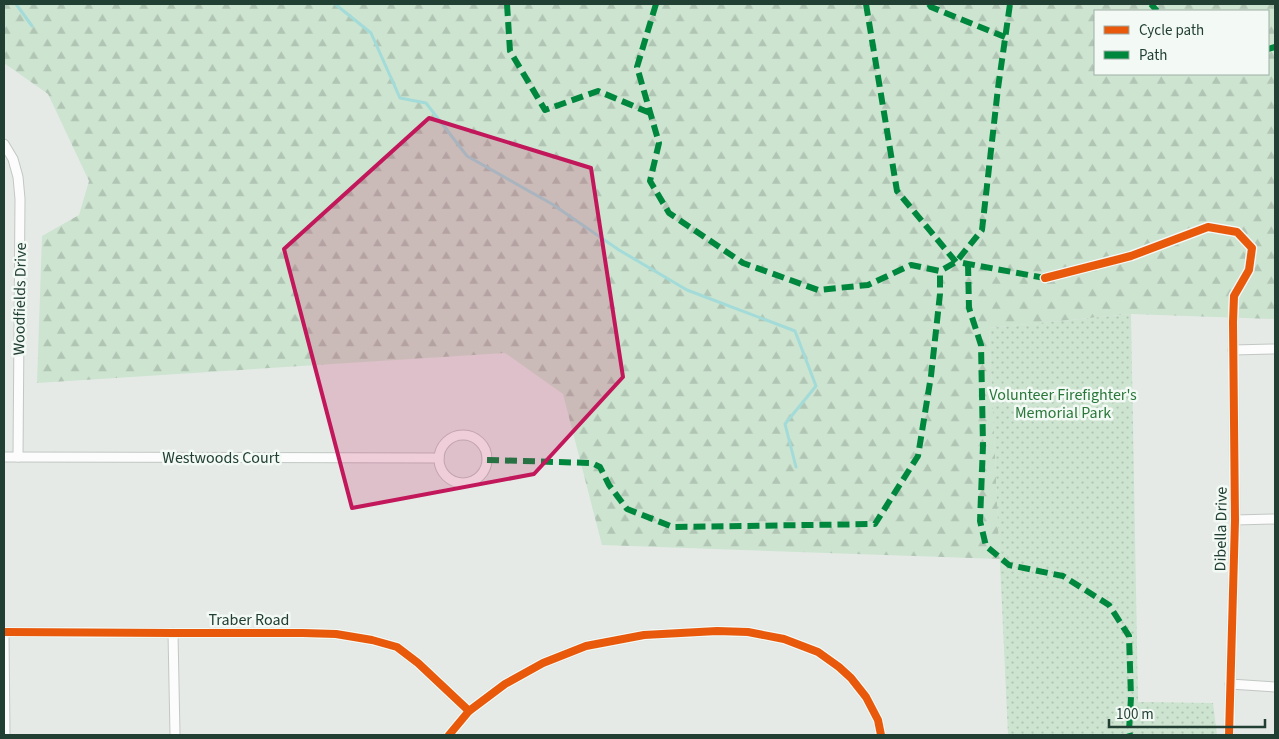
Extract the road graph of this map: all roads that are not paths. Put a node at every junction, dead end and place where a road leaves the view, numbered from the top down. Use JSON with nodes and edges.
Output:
{"nodes":[{"id":1,"x":4,"y":144,"type":"edge"},
{"id":2,"x":1045,"y":278,"type":"dead end"},
{"id":3,"x":1275,"y":349,"type":"edge"},
{"id":4,"x":1233,"y":350,"type":"junction"},
{"id":5,"x":4,"y":456,"type":"edge"},
{"id":6,"x":18,"y":457,"type":"junction"},
{"id":7,"x":439,"y":458,"type":"junction"},
{"id":8,"x":1275,"y":519,"type":"edge"},
{"id":9,"x":1235,"y":520,"type":"junction"},
{"id":10,"x":4,"y":632,"type":"edge"},
{"id":11,"x":173,"y":633,"type":"junction"},
{"id":12,"x":1230,"y":684,"type":"junction"},
{"id":13,"x":1275,"y":687,"type":"edge"},
{"id":14,"x":469,"y":711,"type":"junction"},
{"id":15,"x":5,"y":735,"type":"edge"},
{"id":16,"x":175,"y":735,"type":"edge"},
{"id":17,"x":449,"y":735,"type":"edge"},
{"id":18,"x":881,"y":735,"type":"edge"},
{"id":19,"x":1229,"y":735,"type":"edge"}],
"edges":[{"from":1,"to":6,"type":"street","name":"Woodfields Drive"},
{"from":2,"to":4,"type":"street","name":"Dibella Drive"},
{"from":3,"to":4,"type":"street"},
{"from":4,"to":9,"type":"street","name":"Dibella Drive"},
{"from":5,"to":6,"type":"street","name":"Westwoods Court"},
{"from":6,"to":7,"type":"street","name":"Westwoods Court"},
{"from":7,"to":7,"type":"street"},
{"from":8,"to":9,"type":"street"},
{"from":9,"to":12,"type":"street","name":"Dibella Drive"},
{"from":10,"to":11,"type":"street","name":"Traber Road"},
{"from":10,"to":15,"type":"street"},
{"from":11,"to":14,"type":"street","name":"Traber Road"},
{"from":11,"to":16,"type":"street"},
{"from":12,"to":13,"type":"street"},
{"from":12,"to":19,"type":"street","name":"Dibella Drive"},
{"from":14,"to":17,"type":"street"},
{"from":14,"to":18,"type":"street"}]}
